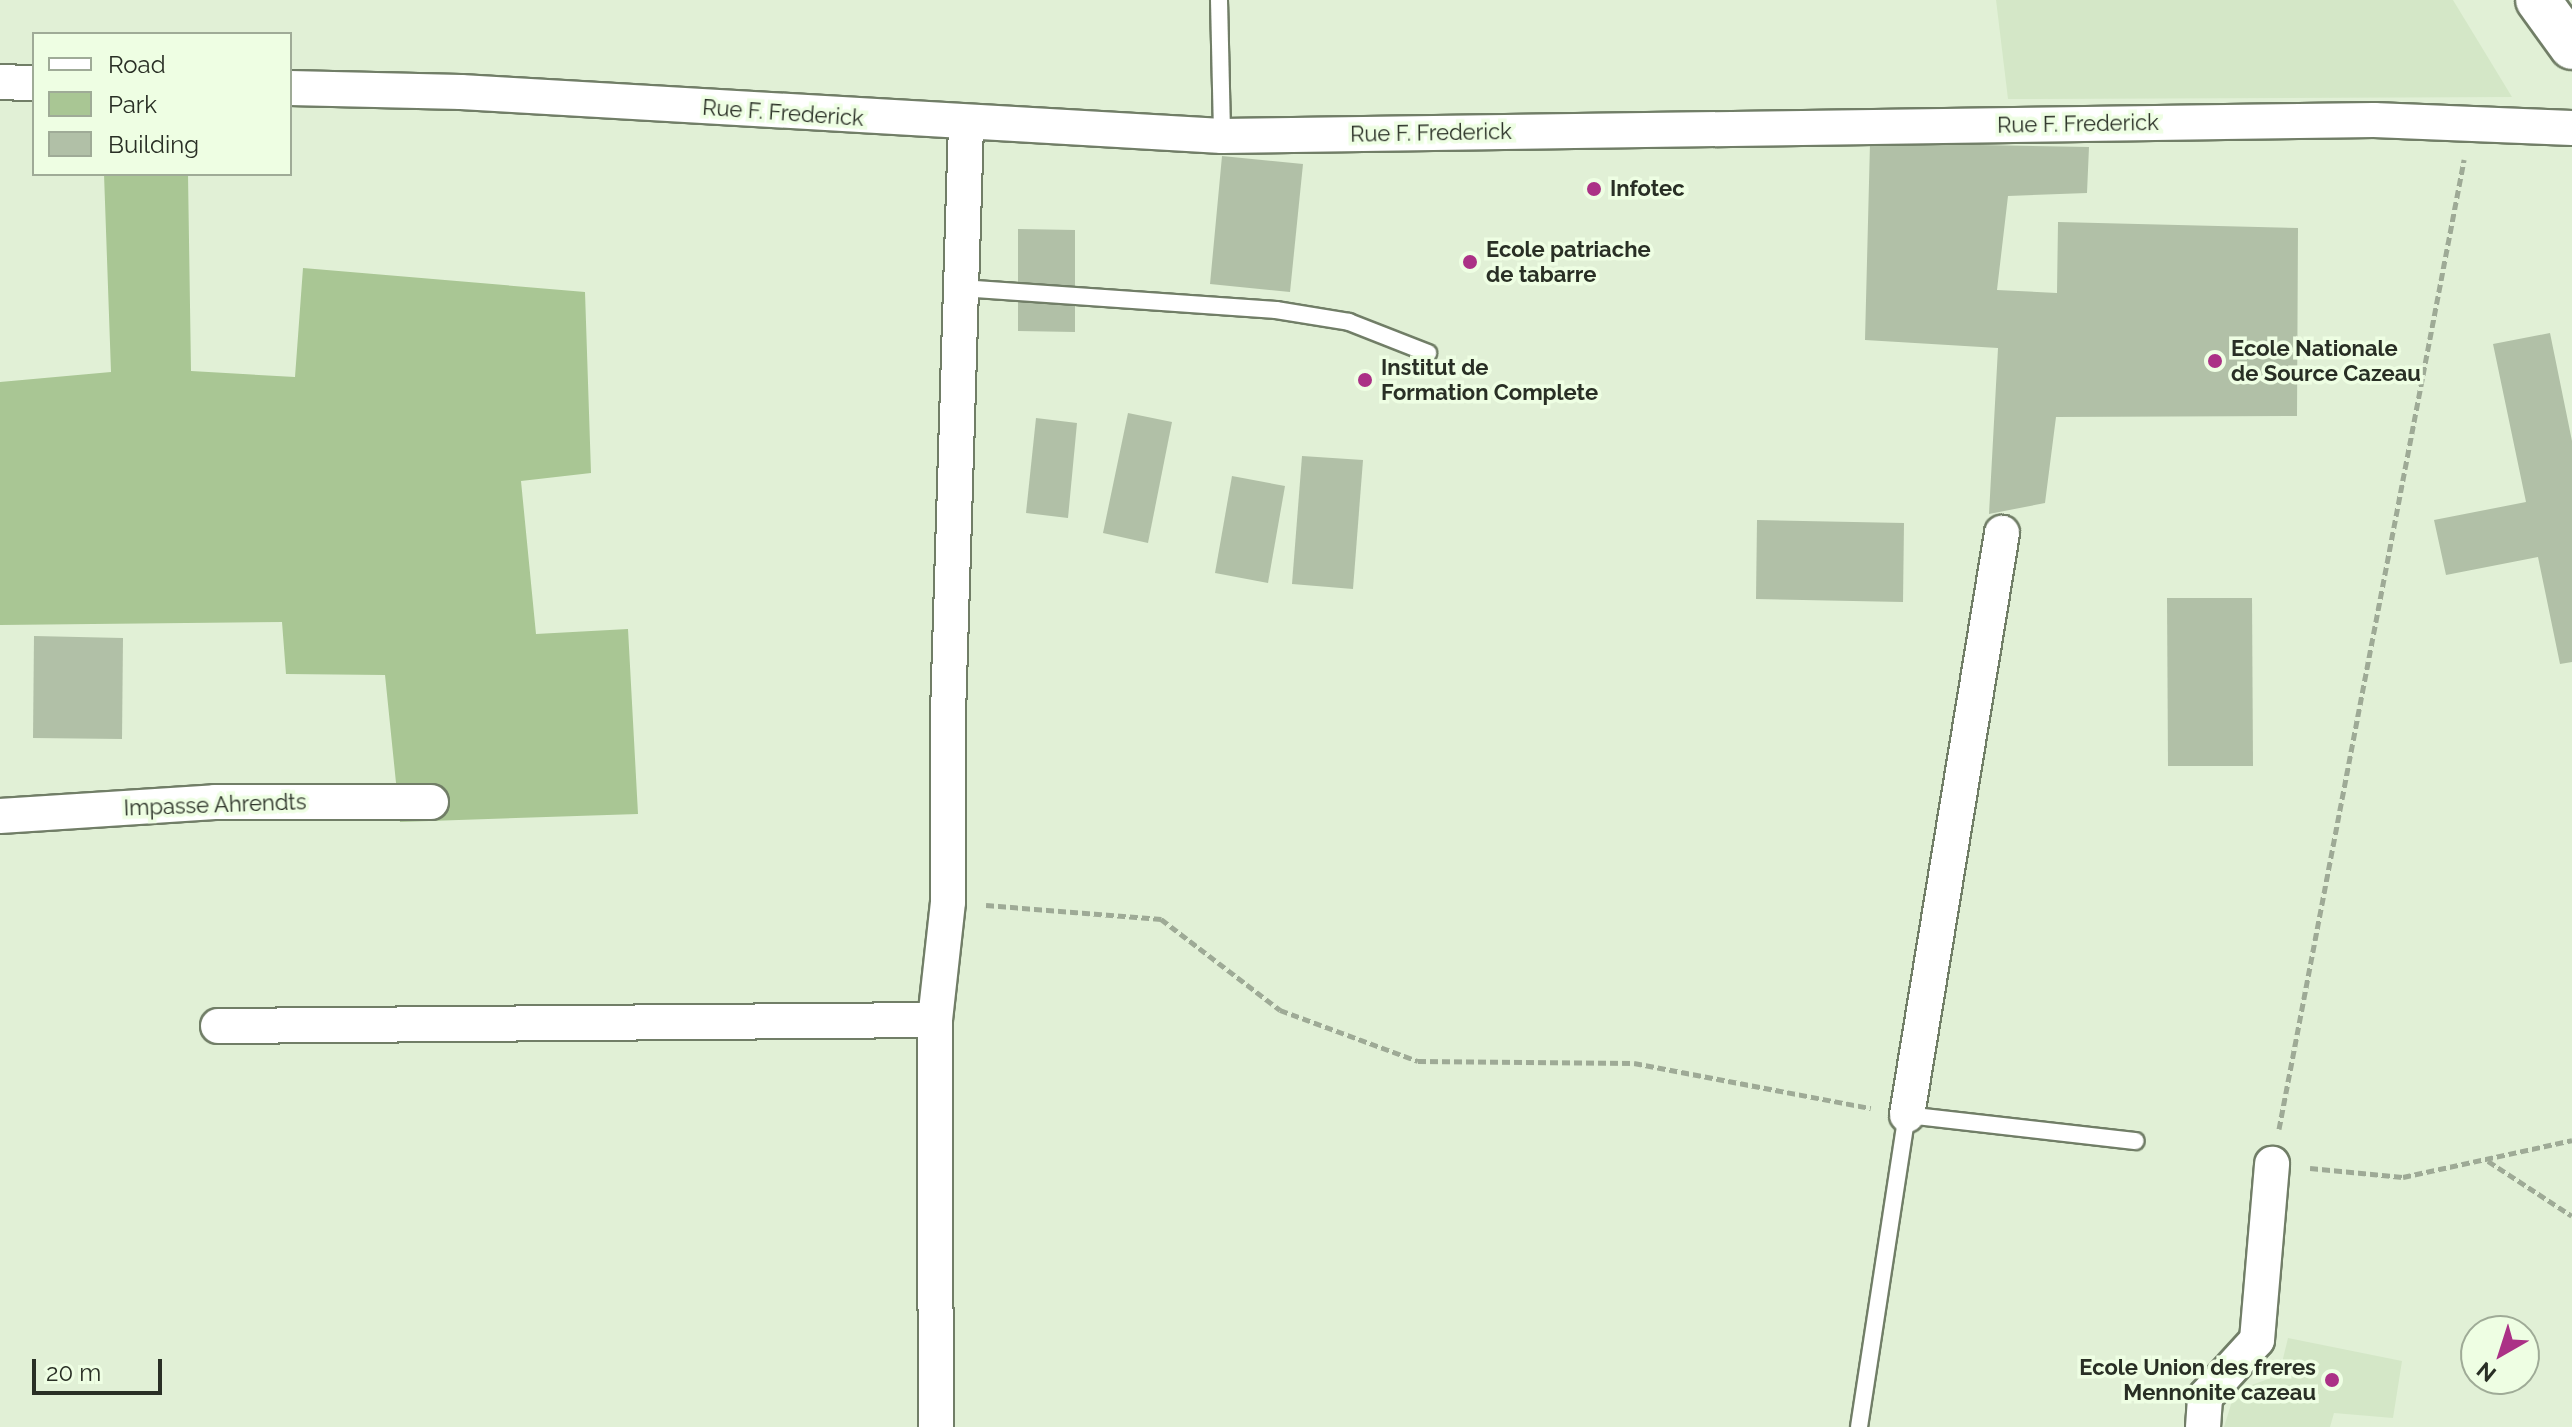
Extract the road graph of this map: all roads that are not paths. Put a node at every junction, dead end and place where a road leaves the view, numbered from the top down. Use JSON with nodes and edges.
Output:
{"nodes":[{"id":1,"x":1219,"y":0,"type":"edge"},
{"id":2,"x":2538,"y":0,"type":"edge"},
{"id":3,"x":2572,"y":47,"type":"edge"},
{"id":4,"x":0,"y":82,"type":"edge"},
{"id":5,"x":32,"y":83,"type":"edge"},
{"id":6,"x":292,"y":88,"type":"edge"},
{"id":7,"x":966,"y":125,"type":"junction"},
{"id":8,"x":2572,"y":128,"type":"edge"},
{"id":9,"x":1222,"y":136,"type":"junction"},
{"id":10,"x":961,"y":288,"type":"junction"},
{"id":11,"x":1428,"y":353,"type":"dead end"},
{"id":12,"x":2002,"y":533,"type":"dead end"},
{"id":13,"x":431,"y":802,"type":"dead end"},
{"id":14,"x":0,"y":816,"type":"edge"},
{"id":15,"x":935,"y":1020,"type":"junction"},
{"id":16,"x":218,"y":1026,"type":"dead end"},
{"id":17,"x":1907,"y":1115,"type":"junction"},
{"id":18,"x":2136,"y":1141,"type":"dead end"},
{"id":19,"x":2272,"y":1164,"type":"road end"},
{"id":20,"x":936,"y":1427,"type":"edge"},
{"id":21,"x":1859,"y":1427,"type":"edge"},
{"id":22,"x":2203,"y":1427,"type":"edge"}],
"edges":[{"from":1,"to":9,"type":"lane"},
{"from":2,"to":3,"type":"main road"},
{"from":4,"to":5,"type":"street"},
{"from":6,"to":7,"type":"street","name":"Rue F. Frederick"},
{"from":7,"to":9,"type":"street","name":"Rue F. Frederick"},
{"from":7,"to":10,"type":"street"},
{"from":8,"to":9,"type":"street","name":"Rue F. Frederick"},
{"from":10,"to":11,"type":"lane"},
{"from":10,"to":15,"type":"street"},
{"from":12,"to":17,"type":"street"},
{"from":13,"to":14,"type":"street","name":"Impasse Ahrendts"},
{"from":15,"to":16,"type":"street"},
{"from":15,"to":20,"type":"street"},
{"from":17,"to":18,"type":"lane"},
{"from":17,"to":21,"type":"lane"},
{"from":19,"to":22,"type":"street"}]}
